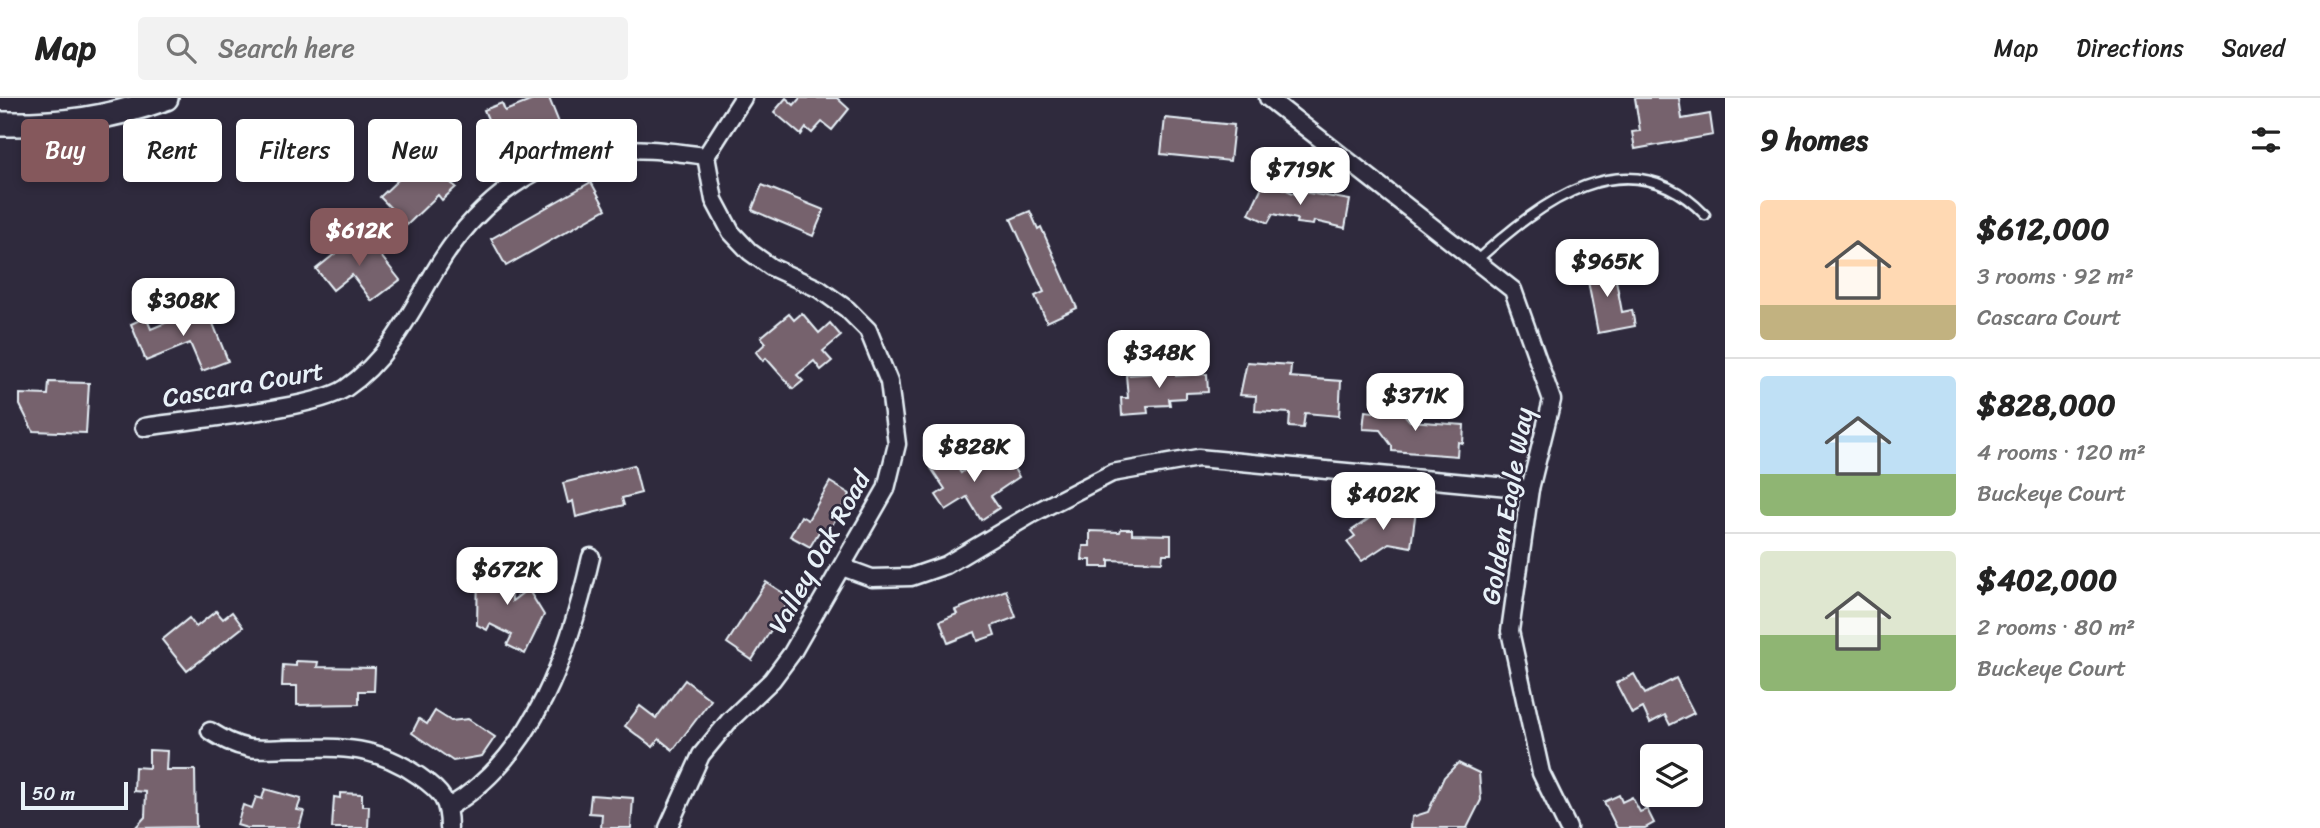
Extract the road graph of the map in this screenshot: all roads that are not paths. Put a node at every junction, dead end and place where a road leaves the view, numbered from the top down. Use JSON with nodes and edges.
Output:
{"nodes":[{"id":1,"x":166,"y":98,"type":"edge"},
{"id":2,"x":743,"y":98,"type":"edge"},
{"id":3,"x":1268,"y":98,"type":"edge"},
{"id":4,"x":0,"y":124,"type":"edge"},
{"id":5,"x":706,"y":156,"type":"junction"},
{"id":6,"x":1704,"y":215,"type":"dead end"},
{"id":7,"x":1476,"y":261,"type":"junction"},
{"id":8,"x":144,"y":427,"type":"dead end"},
{"id":9,"x":1530,"y":489,"type":"junction"},
{"id":10,"x":591,"y":557,"type":"dead end"},
{"id":11,"x":842,"y":566,"type":"junction"},
{"id":12,"x":210,"y":731,"type":"dead end"},
{"id":13,"x":449,"y":807,"type":"junction"},
{"id":14,"x":449,"y":828,"type":"edge"},
{"id":15,"x":668,"y":828,"type":"edge"},
{"id":16,"x":1568,"y":828,"type":"edge"}],
"edges":[{"from":1,"to":4,"type":"main road"},
{"from":2,"to":5,"type":"street"},
{"from":3,"to":7,"type":"street","name":"Golden Eagle Way"},
{"from":5,"to":8,"type":"street","name":"Cascara Court"},
{"from":5,"to":11,"type":"street","name":"Valley Oak Road"},
{"from":6,"to":7,"type":"lane"},
{"from":7,"to":9,"type":"street","name":"Golden Eagle Way"},
{"from":9,"to":11,"type":"street"},
{"from":9,"to":16,"type":"street","name":"Golden Eagle Way"},
{"from":10,"to":13,"type":"street"},
{"from":11,"to":15,"type":"street","name":"Valley Oak Road"},
{"from":12,"to":13,"type":"street"},
{"from":13,"to":14,"type":"street"}]}
